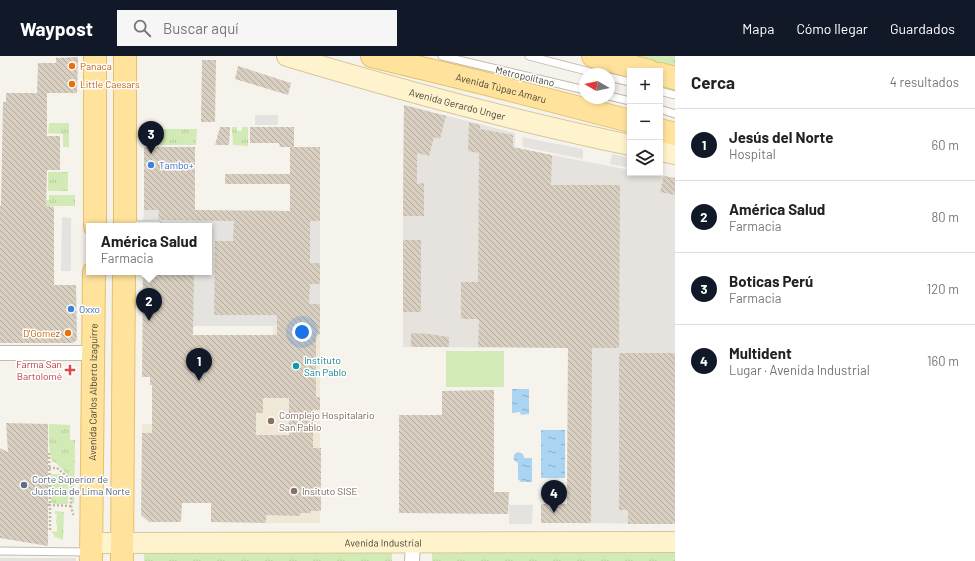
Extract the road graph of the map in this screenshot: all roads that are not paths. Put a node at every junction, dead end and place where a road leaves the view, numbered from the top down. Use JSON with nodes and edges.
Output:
{"nodes":[{"id":1,"x":95,"y":56,"type":"edge"},
{"id":2,"x":125,"y":56,"type":"edge"},
{"id":3,"x":287,"y":56,"type":"edge"},
{"id":4,"x":372,"y":56,"type":"edge"},
{"id":5,"x":442,"y":56,"type":"edge"},
{"id":6,"x":529,"y":56,"type":"edge"},
{"id":7,"x":593,"y":56,"type":"edge"},
{"id":8,"x":638,"y":68,"type":"edge"},
{"id":9,"x":579,"y":69,"type":"edge"},
{"id":10,"x":663,"y":75,"type":"edge"},
{"id":11,"x":615,"y":78,"type":"edge"},
{"id":12,"x":675,"y":78,"type":"edge"},
{"id":13,"x":627,"y":81,"type":"edge"},
{"id":14,"x":579,"y":89,"type":"edge"},
{"id":15,"x":663,"y":92,"type":"edge"},
{"id":16,"x":675,"y":95,"type":"edge"},
{"id":17,"x":615,"y":97,"type":"edge"},
{"id":18,"x":627,"y":100,"type":"edge"},
{"id":19,"x":663,"y":110,"type":"edge"},
{"id":20,"x":675,"y":114,"type":"edge"},
{"id":21,"x":627,"y":120,"type":"edge"},
{"id":22,"x":663,"y":131,"type":"edge"},
{"id":23,"x":675,"y":134,"type":"edge"},
{"id":24,"x":627,"y":144,"type":"edge"},
{"id":25,"x":663,"y":152,"type":"edge"},
{"id":26,"x":675,"y":154,"type":"edge"},
{"id":27,"x":95,"y":200,"type":"junction"},
{"id":28,"x":125,"y":202,"type":"junction"},
{"id":29,"x":95,"y":223,"type":"edge"},
{"id":30,"x":125,"y":223,"type":"edge"},
{"id":31,"x":94,"y":275,"type":"edge"},
{"id":32,"x":124,"y":275,"type":"edge"},
{"id":33,"x":0,"y":353,"type":"edge"},
{"id":34,"x":94,"y":353,"type":"junction"},
{"id":35,"x":675,"y":542,"type":"edge"},
{"id":36,"x":0,"y":550,"type":"edge"},
{"id":37,"x":412,"y":551,"type":"edge"},
{"id":38,"x":91,"y":552,"type":"edge"},
{"id":39,"x":122,"y":552,"type":"edge"}],
"edges":[{"from":1,"to":27,"type":"main road"},
{"from":2,"to":28,"type":"main road"},
{"from":3,"to":24,"type":"main road","name":"Avenida Gerardo Unger"},
{"from":4,"to":21,"type":"main road","name":"Avenida Túpac Amaru"},
{"from":5,"to":14,"type":"lane","name":"Metropolitano"},
{"from":6,"to":9,"type":"lane","name":"Metropolitano"},
{"from":7,"to":8,"type":"main road"},
{"from":10,"to":12,"type":"main road"},
{"from":11,"to":13,"type":"lane"},
{"from":15,"to":16,"type":"lane"},
{"from":17,"to":18,"type":"lane"},
{"from":19,"to":20,"type":"lane"},
{"from":22,"to":23,"type":"main road"},
{"from":25,"to":26,"type":"main road"},
{"from":27,"to":28,"type":"main road"},
{"from":27,"to":29,"type":"main road"},
{"from":28,"to":30,"type":"main road"},
{"from":31,"to":34,"type":"main road","name":"Avenida Carlos Alberto Izaguirre"},
{"from":32,"to":39,"type":"main road"},
{"from":33,"to":34,"type":"street"},
{"from":34,"to":38,"type":"main road","name":"Avenida Carlos Alberto Izaguirre"},
{"from":35,"to":37,"type":"main road","name":"Avenida Industrial"},
{"from":36,"to":38,"type":"lane"},
{"from":37,"to":39,"type":"main road","name":"Avenida Industrial"},
{"from":38,"to":39,"type":"main road","name":"Avenida Industrial"}]}
